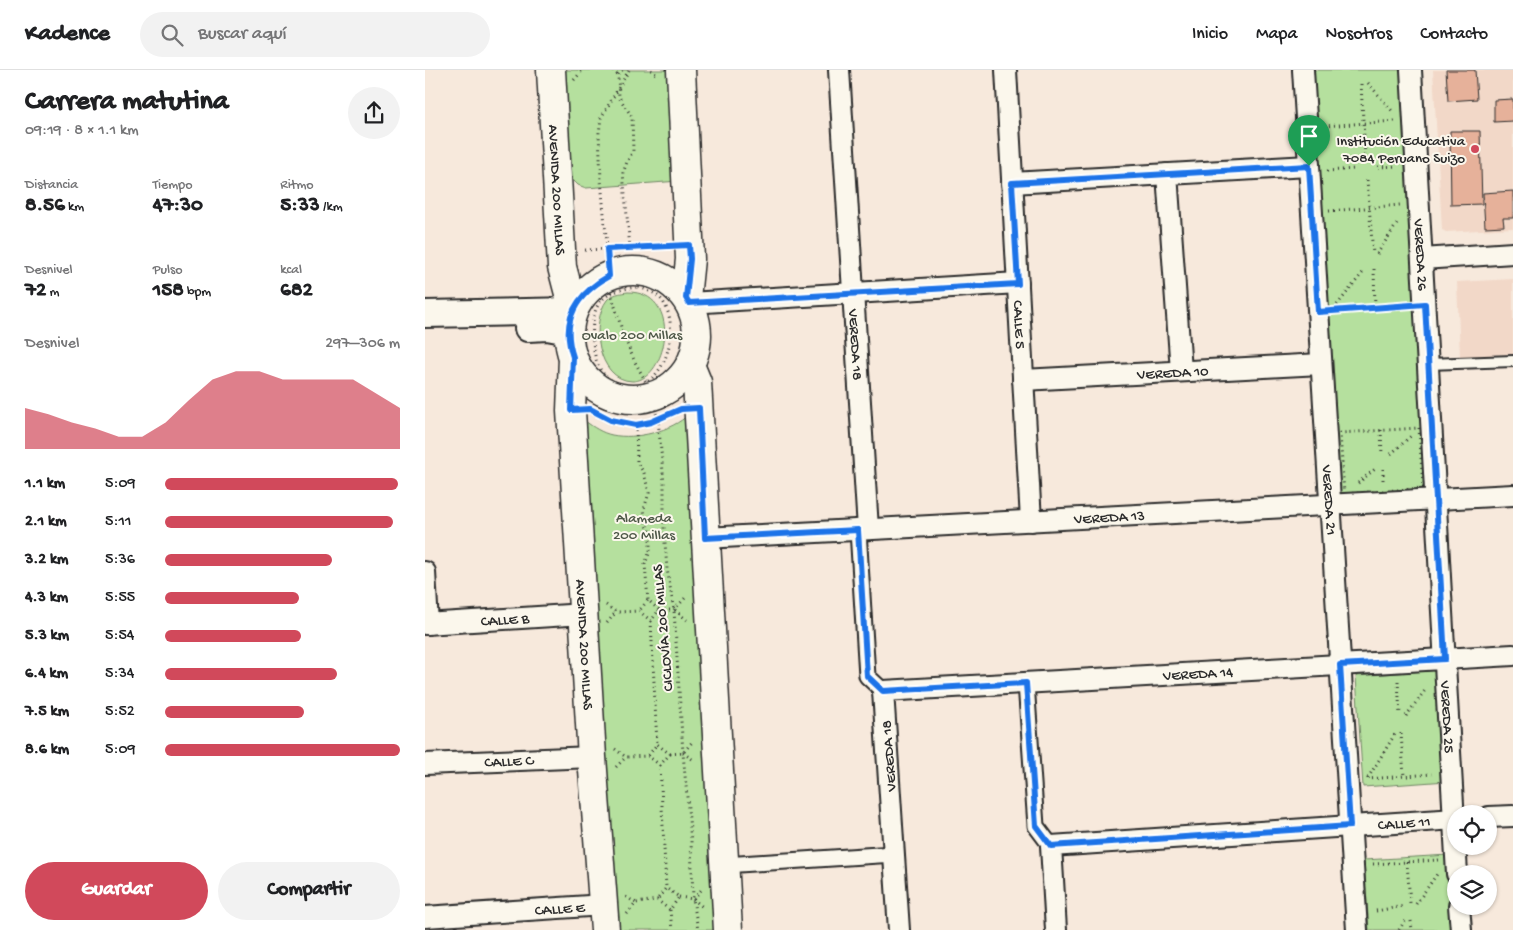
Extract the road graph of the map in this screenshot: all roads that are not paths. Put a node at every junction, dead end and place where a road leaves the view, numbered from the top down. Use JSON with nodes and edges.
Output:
{"nodes":[{"id":1,"x":551,"y":70,"type":"edge"},
{"id":2,"x":681,"y":70,"type":"edge"},
{"id":3,"x":839,"y":70,"type":"edge"},
{"id":4,"x":1006,"y":70,"type":"edge"},
{"id":5,"x":1303,"y":70,"type":"edge"},
{"id":6,"x":1411,"y":70,"type":"edge"},
{"id":7,"x":1316,"y":168,"type":"junction"},
{"id":8,"x":1167,"y":174,"type":"junction"},
{"id":9,"x":1012,"y":183,"type":"junction"},
{"id":10,"x":1513,"y":253,"type":"edge"},
{"id":11,"x":1422,"y":259,"type":"junction"},
{"id":12,"x":1018,"y":284,"type":"junction"},
{"id":13,"x":853,"y":293,"type":"junction"},
{"id":14,"x":687,"y":300,"type":"junction"},
{"id":15,"x":425,"y":314,"type":"edge"},
{"id":16,"x":571,"y":327,"type":"junction"},
{"id":17,"x":425,"y":332,"type":"edge"},
{"id":18,"x":1513,"y":361,"type":"edge"},
{"id":19,"x":1321,"y":364,"type":"junction"},
{"id":20,"x":1428,"y":364,"type":"junction"},
{"id":21,"x":690,"y":365,"type":"junction"},
{"id":22,"x":1181,"y":371,"type":"junction"},
{"id":23,"x":1023,"y":380,"type":"junction"},
{"id":24,"x":1513,"y":495,"type":"edge"},
{"id":25,"x":1436,"y":500,"type":"junction"},
{"id":26,"x":1330,"y":505,"type":"junction"},
{"id":27,"x":1031,"y":520,"type":"junction"},
{"id":28,"x":863,"y":530,"type":"junction"},
{"id":29,"x":705,"y":538,"type":"junction"},
{"id":30,"x":425,"y":572,"type":"edge"},
{"id":31,"x":584,"y":614,"type":"junction"},
{"id":32,"x":426,"y":624,"type":"edge"},
{"id":33,"x":1513,"y":655,"type":"edge"},
{"id":34,"x":1445,"y":659,"type":"junction"},
{"id":35,"x":1340,"y":665,"type":"junction"},
{"id":36,"x":1026,"y":683,"type":"junction"},
{"id":37,"x":883,"y":691,"type":"junction"},
{"id":38,"x":592,"y":744,"type":"junction"},
{"id":39,"x":425,"y":764,"type":"edge"},
{"id":40,"x":1454,"y":805,"type":"edge"},
{"id":41,"x":1513,"y":816,"type":"edge"},
{"id":42,"x":1497,"y":817,"type":"edge"},
{"id":43,"x":1447,"y":820,"type":"edge"},
{"id":44,"x":1350,"y":826,"type":"junction"},
{"id":45,"x":1051,"y":846,"type":"junction"},
{"id":46,"x":894,"y":854,"type":"junction"},
{"id":47,"x":724,"y":865,"type":"junction"},
{"id":48,"x":1460,"y":915,"type":"edge"},
{"id":49,"x":425,"y":917,"type":"edge"},
{"id":50,"x":611,"y":917,"type":"edge"},
{"id":51,"x":447,"y":923,"type":"edge"},
{"id":52,"x":728,"y":930,"type":"edge"},
{"id":53,"x":899,"y":930,"type":"edge"},
{"id":54,"x":1056,"y":930,"type":"edge"},
{"id":55,"x":1357,"y":930,"type":"edge"},
{"id":56,"x":1461,"y":930,"type":"edge"}],
"edges":[{"from":1,"to":16,"type":"main road","name":"AVENIDA 200 MILLAS"},
{"from":2,"to":14,"type":"main road"},
{"from":3,"to":13,"type":"street","name":"VEREDA 18"},
{"from":4,"to":9,"type":"street","name":"CALLE 5"},
{"from":5,"to":7,"type":"street","name":"VEREDA 21"},
{"from":6,"to":11,"type":"street","name":"VEREDA 26"},
{"from":7,"to":8,"type":"street"},
{"from":7,"to":19,"type":"street","name":"VEREDA 21"},
{"from":8,"to":9,"type":"street"},
{"from":8,"to":22,"type":"street"},
{"from":9,"to":12,"type":"street","name":"CALLE 5"},
{"from":10,"to":11,"type":"street"},
{"from":11,"to":20,"type":"street","name":"VEREDA 26"},
{"from":12,"to":13,"type":"street"},
{"from":12,"to":23,"type":"street","name":"CALLE 5"},
{"from":13,"to":14,"type":"street"},
{"from":13,"to":28,"type":"street","name":"VEREDA 18"},
{"from":14,"to":16,"type":"main road"},
{"from":14,"to":21,"type":"main road"},
{"from":15,"to":16,"type":"street"},
{"from":16,"to":17,"type":"street"},
{"from":16,"to":21,"type":"main road"},
{"from":16,"to":31,"type":"main road","name":"AVENIDA 200 MILLAS"},
{"from":18,"to":20,"type":"lane"},
{"from":19,"to":22,"type":"street","name":"VEREDA 10"},
{"from":19,"to":26,"type":"street","name":"VEREDA 21"},
{"from":20,"to":25,"type":"street","name":"VEREDA 26"},
{"from":21,"to":29,"type":"main road"},
{"from":22,"to":23,"type":"street","name":"VEREDA 10"},
{"from":23,"to":27,"type":"street","name":"CALLE 5"},
{"from":24,"to":25,"type":"street","name":"VEREDA 13"},
{"from":25,"to":26,"type":"street","name":"VEREDA 13"},
{"from":25,"to":34,"type":"street","name":"VEREDA 25"},
{"from":26,"to":27,"type":"street","name":"VEREDA 13"},
{"from":26,"to":35,"type":"street","name":"VEREDA 21"},
{"from":27,"to":28,"type":"street","name":"VEREDA 13"},
{"from":28,"to":29,"type":"street","name":"VEREDA 13"},
{"from":28,"to":37,"type":"street","name":"VEREDA 18"},
{"from":29,"to":47,"type":"main road"},
{"from":30,"to":32,"type":"street"},
{"from":31,"to":32,"type":"street","name":"CALLE B"},
{"from":31,"to":38,"type":"main road","name":"AVENIDA 200 MILLAS"},
{"from":33,"to":34,"type":"street","name":"VEREDA 14"},
{"from":34,"to":35,"type":"street","name":"VEREDA 14"},
{"from":34,"to":40,"type":"street","name":"VEREDA 25"},
{"from":35,"to":36,"type":"street","name":"VEREDA 14"},
{"from":35,"to":44,"type":"street","name":"VEREDA 21"},
{"from":36,"to":37,"type":"street","name":"VEREDA 14"},
{"from":36,"to":45,"type":"street"},
{"from":37,"to":46,"type":"street","name":"VEREDA 18"},
{"from":38,"to":39,"type":"street","name":"CALLE C"},
{"from":38,"to":50,"type":"main road","name":"AVENIDA 200 MILLAS"},
{"from":41,"to":42,"type":"street"},
{"from":43,"to":44,"type":"street","name":"CALLE 11"},
{"from":44,"to":45,"type":"street","name":"CALLE 11"},
{"from":44,"to":55,"type":"street","name":"VEREDA 21"},
{"from":45,"to":54,"type":"street"},
{"from":46,"to":47,"type":"street"},
{"from":46,"to":53,"type":"street","name":"VEREDA 18"},
{"from":47,"to":52,"type":"main road"},
{"from":48,"to":56,"type":"street"},
{"from":49,"to":51,"type":"street","name":"CALLE E"},
{"from":50,"to":51,"type":"street","name":"CALLE E"}]}
